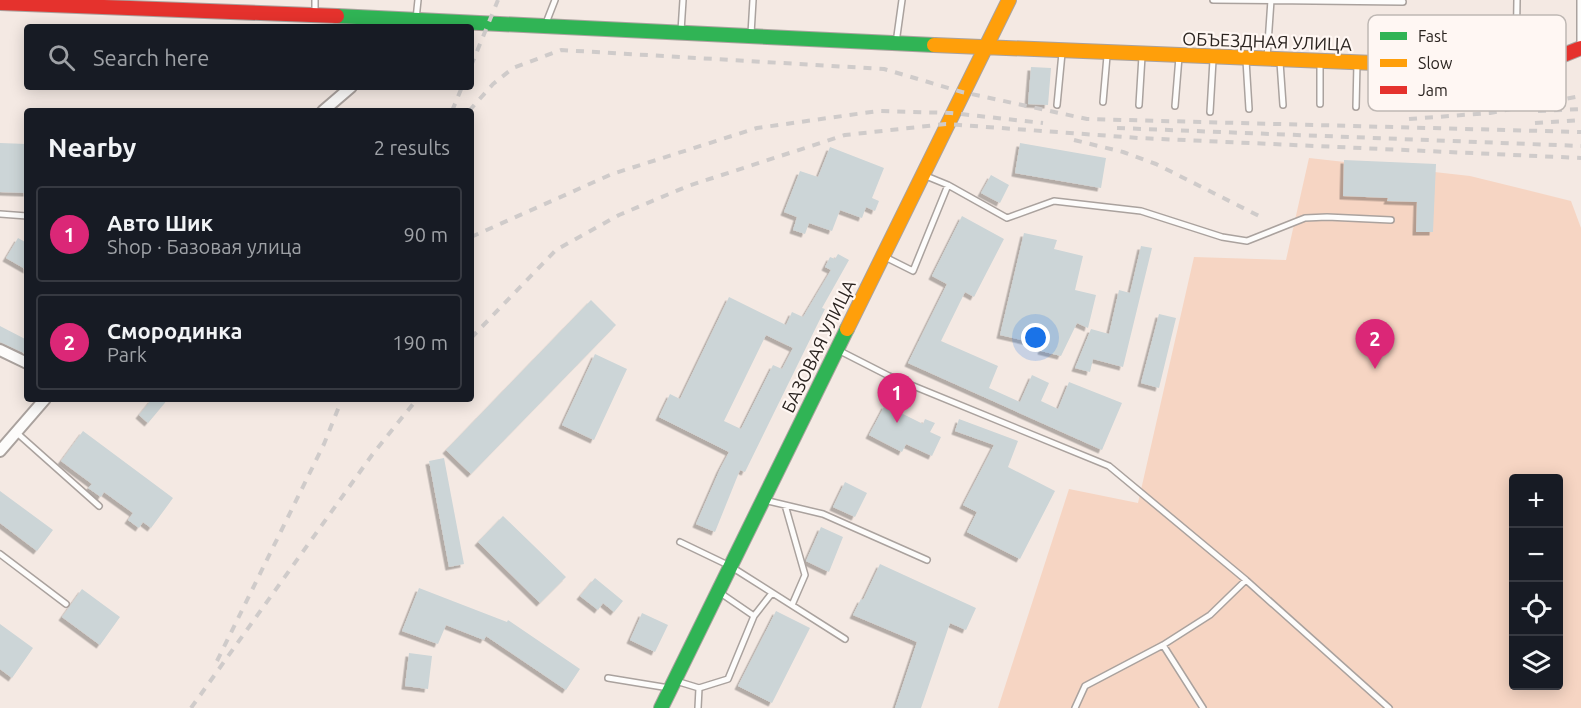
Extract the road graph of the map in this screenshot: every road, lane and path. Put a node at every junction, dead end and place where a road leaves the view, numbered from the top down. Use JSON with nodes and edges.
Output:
{"nodes":[{"id":1,"x":315,"y":0,"type":"edge"},
{"id":2,"x":418,"y":0,"type":"edge"},
{"id":3,"x":555,"y":0,"type":"edge"},
{"id":4,"x":683,"y":0,"type":"edge"},
{"id":5,"x":753,"y":0,"type":"edge"},
{"id":6,"x":902,"y":0,"type":"edge"},
{"id":7,"x":1009,"y":0,"type":"edge"},
{"id":8,"x":1213,"y":0,"type":"edge"},
{"id":9,"x":1517,"y":0,"type":"edge"},
{"id":10,"x":1580,"y":0,"type":"edge"},
{"id":11,"x":1271,"y":1,"type":"edge"},
{"id":12,"x":30,"y":2,"type":"edge"},
{"id":13,"x":1403,"y":2,"type":"dead end"},
{"id":14,"x":0,"y":3,"type":"edge"},
{"id":15,"x":205,"y":5,"type":"edge"},
{"id":16,"x":315,"y":15,"type":"junction"},
{"id":17,"x":1517,"y":15,"type":"edge"},
{"id":18,"x":406,"y":22,"type":"edge"},
{"id":19,"x":545,"y":26,"type":"junction"},
{"id":20,"x":681,"y":32,"type":"junction"},
{"id":21,"x":751,"y":36,"type":"junction"},
{"id":22,"x":896,"y":43,"type":"junction"},
{"id":23,"x":985,"y":48,"type":"junction"},
{"id":24,"x":1581,"y":48,"type":"edge"},
{"id":25,"x":1062,"y":51,"type":"junction"},
{"id":26,"x":1107,"y":52,"type":"junction"},
{"id":27,"x":1143,"y":54,"type":"junction"},
{"id":28,"x":1566,"y":54,"type":"edge"},
{"id":29,"x":1180,"y":55,"type":"junction"},
{"id":30,"x":1214,"y":57,"type":"junction"},
{"id":31,"x":1246,"y":58,"type":"junction"},
{"id":32,"x":1273,"y":59,"type":"junction"},
{"id":33,"x":1320,"y":61,"type":"junction"},
{"id":34,"x":1357,"y":62,"type":"junction"},
{"id":35,"x":1368,"y":63,"type":"edge"},
{"id":36,"x":347,"y":90,"type":"edge"},
{"id":37,"x":1102,"y":102,"type":"dead end"},
{"id":38,"x":1320,"y":104,"type":"dead end"},
{"id":39,"x":1058,"y":105,"type":"dead end"},
{"id":40,"x":1139,"y":105,"type":"dead end"},
{"id":41,"x":1283,"y":105,"type":"dead end"},
{"id":42,"x":1175,"y":106,"type":"dead end"},
{"id":43,"x":1356,"y":106,"type":"dead end"},
{"id":44,"x":326,"y":108,"type":"edge"},
{"id":45,"x":1250,"y":109,"type":"dead end"},
{"id":46,"x":1210,"y":112,"type":"dead end"},
{"id":47,"x":922,"y":174,"type":"junction"},
{"id":48,"x":948,"y":185,"type":"junction"},
{"id":49,"x":0,"y":214,"type":"edge"},
{"id":50,"x":24,"y":216,"type":"edge"},
{"id":51,"x":1391,"y":220,"type":"dead end"},
{"id":52,"x":882,"y":255,"type":"junction"},
{"id":53,"x":836,"y":349,"type":"junction"},
{"id":54,"x":0,"y":350,"type":"edge"},
{"id":55,"x":24,"y":362,"type":"edge"},
{"id":56,"x":43,"y":402,"type":"edge"},
{"id":57,"x":17,"y":433,"type":"junction"},
{"id":58,"x":0,"y":451,"type":"edge"},
{"id":59,"x":763,"y":500,"type":"junction"},
{"id":60,"x":785,"y":505,"type":"junction"},
{"id":61,"x":99,"y":506,"type":"dead end"},
{"id":62,"x":680,"y":542,"type":"dead end"},
{"id":63,"x":0,"y":554,"type":"edge"},
{"id":64,"x":927,"y":560,"type":"dead end"},
{"id":65,"x":730,"y":566,"type":"junction"},
{"id":66,"x":1246,"y":580,"type":"junction"},
{"id":67,"x":718,"y":591,"type":"junction"},
{"id":68,"x":772,"y":593,"type":"junction"},
{"id":69,"x":66,"y":603,"type":"dead end"},
{"id":70,"x":792,"y":605,"type":"junction"},
{"id":71,"x":754,"y":616,"type":"junction"},
{"id":72,"x":845,"y":639,"type":"dead end"},
{"id":73,"x":1163,"y":645,"type":"junction"},
{"id":74,"x":608,"y":678,"type":"dead end"},
{"id":75,"x":672,"y":684,"type":"junction"},
{"id":76,"x":699,"y":688,"type":"junction"},
{"id":77,"x":661,"y":708,"type":"edge"},
{"id":78,"x":698,"y":708,"type":"edge"},
{"id":79,"x":1075,"y":708,"type":"edge"},
{"id":80,"x":1203,"y":708,"type":"edge"},
{"id":81,"x":1389,"y":708,"type":"edge"}],
"edges":[{"from":1,"to":16,"type":"lane"},
{"from":2,"to":18,"type":"lane"},
{"from":3,"to":19,"type":"lane"},
{"from":4,"to":20,"type":"lane"},
{"from":5,"to":21,"type":"lane"},
{"from":6,"to":22,"type":"lane"},
{"from":7,"to":23,"type":"main road","name":"БАЗОВАЯ УЛИЦА"},
{"from":8,"to":11,"type":"lane"},
{"from":9,"to":17,"type":"lane"},
{"from":10,"to":24,"type":"lane"},
{"from":11,"to":13,"type":"lane"},
{"from":11,"to":32,"type":"lane"},
{"from":12,"to":14,"type":"main road","name":"ОБЪЕЗДНАЯ УЛИЦА"},
{"from":12,"to":15,"type":"main road","name":"ОБЪЕЗДНАЯ УЛИЦА"},
{"from":15,"to":16,"type":"main road","name":"ОБЪЕЗДНАЯ УЛИЦА"},
{"from":16,"to":18,"type":"main road","name":"ОБЪЕЗДНАЯ УЛИЦА"},
{"from":18,"to":19,"type":"main road","name":"ОБЪЕЗДНАЯ УЛИЦА"},
{"from":19,"to":20,"type":"main road","name":"ОБЪЕЗДНАЯ УЛИЦА"},
{"from":20,"to":21,"type":"main road","name":"ОБЪЕЗДНАЯ УЛИЦА"},
{"from":21,"to":22,"type":"main road","name":"ОБЪЕЗДНАЯ УЛИЦА"},
{"from":22,"to":23,"type":"main road","name":"ОБЪЕЗДНАЯ УЛИЦА"},
{"from":23,"to":25,"type":"main road","name":"ОБЪЕЗДНАЯ УЛИЦА"},
{"from":23,"to":47,"type":"main road","name":"БАЗОВАЯ УЛИЦА"},
{"from":24,"to":28,"type":"main road","name":"ОБЪЕЗДНАЯ УЛИЦА"},
{"from":25,"to":26,"type":"main road","name":"ОБЪЕЗДНАЯ УЛИЦА"},
{"from":25,"to":39,"type":"lane"},
{"from":26,"to":27,"type":"main road","name":"ОБЪЕЗДНАЯ УЛИЦА"},
{"from":26,"to":37,"type":"lane"},
{"from":27,"to":29,"type":"main road","name":"ОБЪЕЗДНАЯ УЛИЦА"},
{"from":27,"to":40,"type":"lane"},
{"from":29,"to":30,"type":"main road","name":"ОБЪЕЗДНАЯ УЛИЦА"},
{"from":29,"to":42,"type":"lane"},
{"from":30,"to":31,"type":"main road","name":"ОБЪЕЗДНАЯ УЛИЦА"},
{"from":30,"to":46,"type":"lane"},
{"from":31,"to":32,"type":"main road","name":"ОБЪЕЗДНАЯ УЛИЦА"},
{"from":31,"to":45,"type":"lane"},
{"from":32,"to":33,"type":"main road","name":"ОБЪЕЗДНАЯ УЛИЦА"},
{"from":32,"to":41,"type":"lane"},
{"from":33,"to":34,"type":"main road","name":"ОБЪЕЗДНАЯ УЛИЦА"},
{"from":33,"to":38,"type":"lane"},
{"from":34,"to":35,"type":"main road","name":"ОБЪЕЗДНАЯ УЛИЦА"},
{"from":34,"to":43,"type":"lane"},
{"from":36,"to":44,"type":"street"},
{"from":47,"to":48,"type":"lane"},
{"from":47,"to":52,"type":"main road","name":"БАЗОВАЯ УЛИЦА"},
{"from":48,"to":51,"type":"lane"},
{"from":48,"to":52,"type":"lane"},
{"from":49,"to":50,"type":"lane"},
{"from":52,"to":53,"type":"main road","name":"БАЗОВАЯ УЛИЦА"},
{"from":53,"to":59,"type":"main road","name":"БАЗОВАЯ УЛИЦА"},
{"from":53,"to":66,"type":"lane"},
{"from":54,"to":55,"type":"street"},
{"from":56,"to":57,"type":"street"},
{"from":57,"to":58,"type":"street"},
{"from":57,"to":61,"type":"lane"},
{"from":59,"to":60,"type":"lane"},
{"from":59,"to":65,"type":"main road","name":"БАЗОВАЯ УЛИЦА"},
{"from":60,"to":64,"type":"lane"},
{"from":60,"to":70,"type":"lane"},
{"from":62,"to":65,"type":"lane"},
{"from":63,"to":69,"type":"lane"},
{"from":65,"to":67,"type":"main road","name":"БАЗОВАЯ УЛИЦА"},
{"from":65,"to":68,"type":"lane"},
{"from":66,"to":73,"type":"lane"},
{"from":66,"to":81,"type":"lane"},
{"from":67,"to":71,"type":"lane"},
{"from":67,"to":75,"type":"main road","name":"БАЗОВАЯ УЛИЦА"},
{"from":68,"to":70,"type":"lane"},
{"from":68,"to":71,"type":"lane"},
{"from":70,"to":72,"type":"lane"},
{"from":71,"to":76,"type":"lane"},
{"from":73,"to":79,"type":"lane"},
{"from":73,"to":80,"type":"lane"},
{"from":74,"to":75,"type":"lane"},
{"from":75,"to":76,"type":"lane"},
{"from":75,"to":77,"type":"main road","name":"БАЗОВАЯ УЛИЦА"},
{"from":76,"to":78,"type":"lane"}]}
